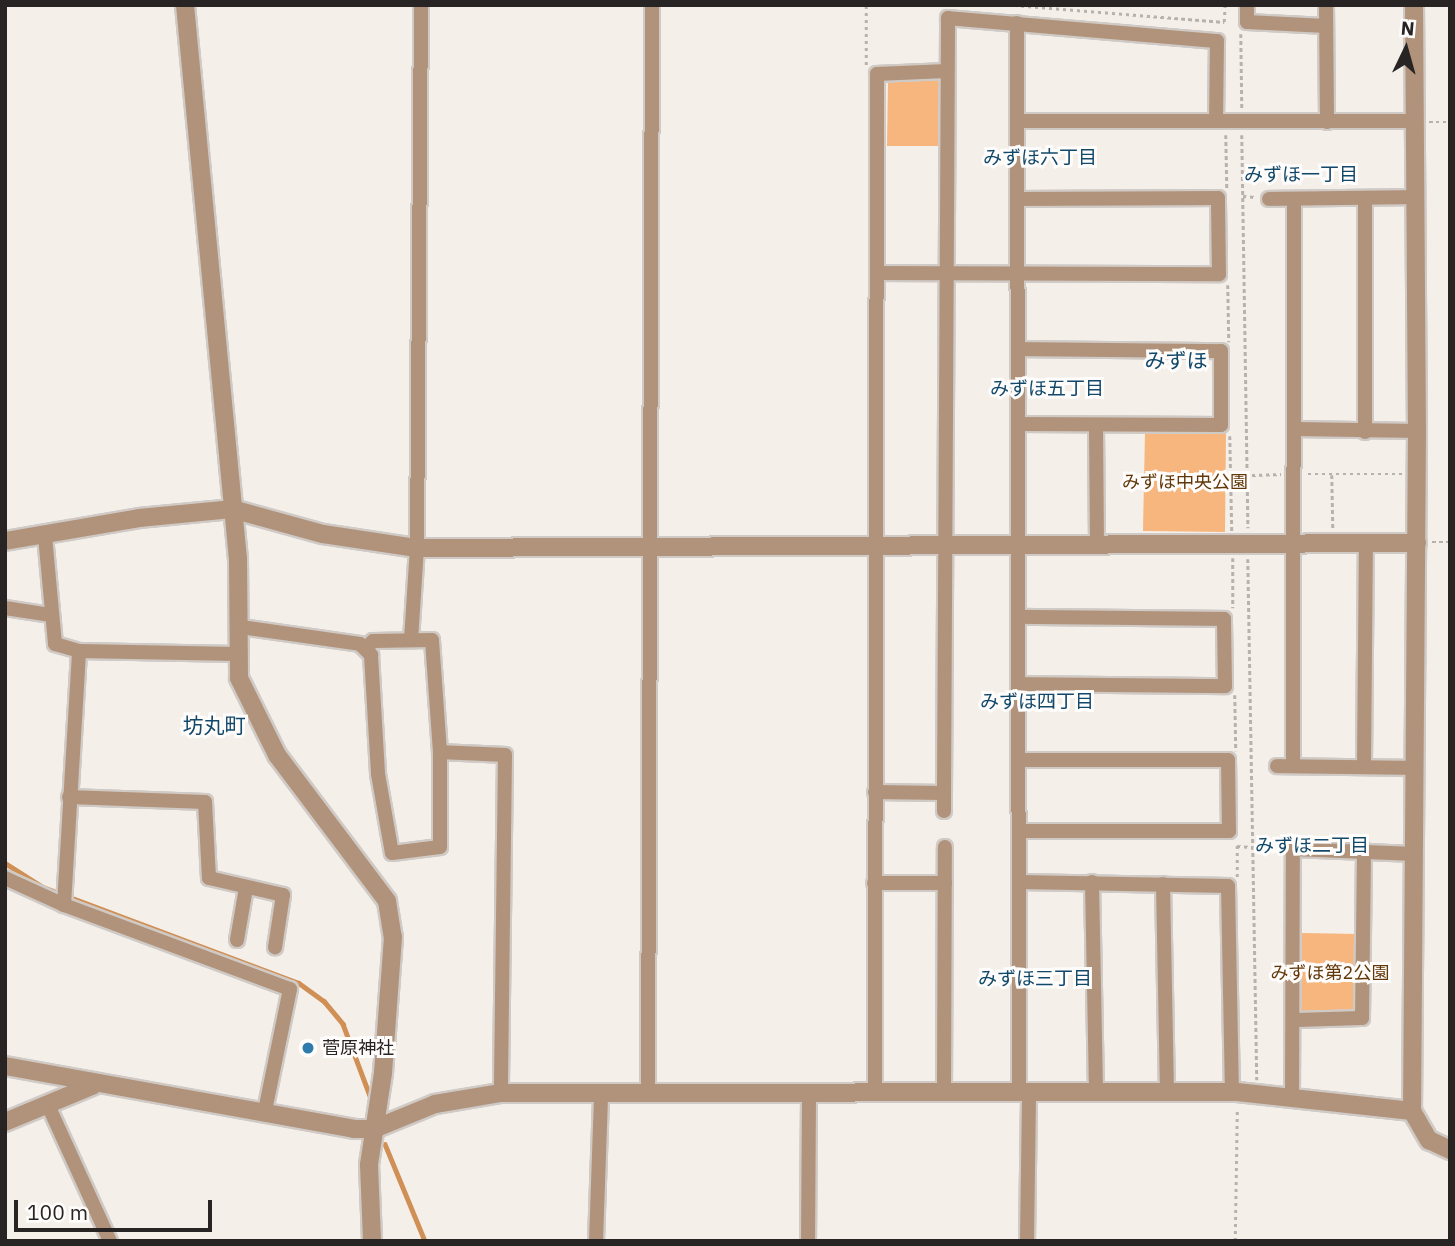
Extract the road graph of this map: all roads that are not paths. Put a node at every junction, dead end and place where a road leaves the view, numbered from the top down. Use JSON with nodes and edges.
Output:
{"nodes":[{"id":1,"x":185,"y":5,"type":"edge"},
{"id":2,"x":421,"y":5,"type":"edge"},
{"id":3,"x":652,"y":5,"type":"edge"},
{"id":4,"x":1247,"y":5,"type":"edge"},
{"id":5,"x":1326,"y":5,"type":"edge"},
{"id":6,"x":1414,"y":5,"type":"edge"},
{"id":7,"x":1017,"y":23,"type":"junction"},
{"id":8,"x":1326,"y":26,"type":"junction"},
{"id":9,"x":946,"y":71,"type":"junction"},
{"id":10,"x":1019,"y":121,"type":"junction"},
{"id":11,"x":1221,"y":121,"type":"junction"},
{"id":12,"x":1415,"y":121,"type":"junction"},
{"id":13,"x":1326,"y":122,"type":"junction"},
{"id":14,"x":1414,"y":197,"type":"junction"},
{"id":15,"x":1365,"y":198,"type":"junction"},
{"id":16,"x":1269,"y":199,"type":"dead end"},
{"id":17,"x":1020,"y":200,"type":"junction"},
{"id":18,"x":1294,"y":200,"type":"junction"},
{"id":19,"x":1019,"y":272,"type":"junction"},
{"id":20,"x":878,"y":273,"type":"junction"},
{"id":21,"x":945,"y":274,"type":"junction"},
{"id":22,"x":1020,"y":349,"type":"junction"},
{"id":23,"x":1020,"y":424,"type":"junction"},
{"id":24,"x":1096,"y":428,"type":"junction"},
{"id":25,"x":1295,"y":429,"type":"junction"},
{"id":26,"x":1417,"y":430,"type":"junction"},
{"id":27,"x":1365,"y":432,"type":"junction"},
{"id":28,"x":232,"y":509,"type":"junction"},
{"id":29,"x":45,"y":536,"type":"junction"},
{"id":30,"x":5,"y":541,"type":"edge"},
{"id":31,"x":1416,"y":542,"type":"junction"},
{"id":32,"x":877,"y":543,"type":"junction"},
{"id":33,"x":1021,"y":543,"type":"junction"},
{"id":34,"x":1293,"y":543,"type":"junction"},
{"id":35,"x":1097,"y":544,"type":"junction"},
{"id":36,"x":1366,"y":544,"type":"junction"},
{"id":37,"x":946,"y":545,"type":"junction"},
{"id":38,"x":417,"y":548,"type":"junction"},
{"id":39,"x":652,"y":548,"type":"junction"},
{"id":40,"x":5,"y":608,"type":"edge"},
{"id":41,"x":51,"y":615,"type":"junction"},
{"id":42,"x":1019,"y":617,"type":"junction"},
{"id":43,"x":241,"y":627,"type":"junction"},
{"id":44,"x":411,"y":640,"type":"junction"},
{"id":45,"x":365,"y":649,"type":"junction"},
{"id":46,"x":79,"y":650,"type":"junction"},
{"id":47,"x":237,"y":654,"type":"junction"},
{"id":48,"x":1018,"y":684,"type":"junction"},
{"id":49,"x":440,"y":752,"type":"junction"},
{"id":50,"x":1018,"y":760,"type":"junction"},
{"id":51,"x":1293,"y":764,"type":"junction"},
{"id":52,"x":1364,"y":764,"type":"junction"},
{"id":53,"x":1277,"y":766,"type":"dead end"},
{"id":54,"x":1413,"y":768,"type":"junction"},
{"id":55,"x":875,"y":792,"type":"junction"},
{"id":56,"x":944,"y":793,"type":"junction"},
{"id":57,"x":69,"y":797,"type":"junction"},
{"id":58,"x":944,"y":811,"type":"dead end"},
{"id":59,"x":1019,"y":831,"type":"junction"},
{"id":60,"x":945,"y":847,"type":"dead end"},
{"id":61,"x":1364,"y":850,"type":"junction"},
{"id":62,"x":1414,"y":854,"type":"junction"},
{"id":63,"x":5,"y":878,"type":"edge"},
{"id":64,"x":1020,"y":882,"type":"junction"},
{"id":65,"x":1092,"y":882,"type":"junction"},
{"id":66,"x":874,"y":883,"type":"junction"},
{"id":67,"x":945,"y":883,"type":"junction"},
{"id":68,"x":1163,"y":884,"type":"junction"},
{"id":69,"x":246,"y":888,"type":"junction"},
{"id":70,"x":64,"y":899,"type":"junction"},
{"id":71,"x":237,"y":940,"type":"dead end"},
{"id":72,"x":275,"y":947,"type":"dead end"},
{"id":73,"x":1296,"y":1020,"type":"junction"},
{"id":74,"x":5,"y":1066,"type":"edge"},
{"id":75,"x":94,"y":1085,"type":"junction"},
{"id":76,"x":944,"y":1091,"type":"junction"},
{"id":77,"x":1024,"y":1092,"type":"junction"},
{"id":78,"x":1167,"y":1092,"type":"junction"},
{"id":79,"x":501,"y":1093,"type":"junction"},
{"id":80,"x":875,"y":1093,"type":"junction"},
{"id":81,"x":1096,"y":1093,"type":"junction"},
{"id":82,"x":1234,"y":1093,"type":"junction"},
{"id":83,"x":648,"y":1094,"type":"junction"},
{"id":84,"x":601,"y":1095,"type":"junction"},
{"id":85,"x":809,"y":1096,"type":"junction"},
{"id":86,"x":1292,"y":1097,"type":"junction"},
{"id":87,"x":47,"y":1103,"type":"junction"},
{"id":88,"x":265,"y":1111,"type":"junction"},
{"id":89,"x":1412,"y":1111,"type":"junction"},
{"id":90,"x":5,"y":1122,"type":"edge"},
{"id":91,"x":374,"y":1129,"type":"junction"},
{"id":92,"x":1450,"y":1150,"type":"edge"},
{"id":93,"x":110,"y":1241,"type":"edge"},
{"id":94,"x":372,"y":1241,"type":"edge"},
{"id":95,"x":596,"y":1241,"type":"edge"},
{"id":96,"x":808,"y":1241,"type":"edge"},
{"id":97,"x":1027,"y":1241,"type":"edge"}],
"edges":[{"from":1,"to":28,"type":"street"},
{"from":2,"to":38,"type":"street"},
{"from":3,"to":39,"type":"street"},
{"from":4,"to":8,"type":"street"},
{"from":5,"to":8,"type":"street"},
{"from":6,"to":12,"type":"street"},
{"from":7,"to":9,"type":"street"},
{"from":7,"to":10,"type":"street"},
{"from":7,"to":11,"type":"street"},
{"from":8,"to":13,"type":"street"},
{"from":9,"to":20,"type":"street"},
{"from":9,"to":21,"type":"street"},
{"from":10,"to":11,"type":"street"},
{"from":10,"to":17,"type":"street"},
{"from":11,"to":13,"type":"street"},
{"from":12,"to":13,"type":"street"},
{"from":12,"to":14,"type":"street"},
{"from":14,"to":15,"type":"street"},
{"from":14,"to":26,"type":"street"},
{"from":15,"to":18,"type":"street"},
{"from":15,"to":27,"type":"street"},
{"from":16,"to":18,"type":"street"},
{"from":17,"to":19,"type":"street"},
{"from":17,"to":19,"type":"street"},
{"from":18,"to":25,"type":"street"},
{"from":19,"to":21,"type":"street"},
{"from":19,"to":22,"type":"street"},
{"from":20,"to":21,"type":"street"},
{"from":20,"to":32,"type":"street"},
{"from":21,"to":37,"type":"street"},
{"from":22,"to":23,"type":"street"},
{"from":22,"to":24,"type":"street"},
{"from":23,"to":24,"type":"street"},
{"from":23,"to":33,"type":"street"},
{"from":24,"to":35,"type":"street"},
{"from":25,"to":27,"type":"street"},
{"from":25,"to":34,"type":"street"},
{"from":26,"to":27,"type":"street"},
{"from":26,"to":31,"type":"street"},
{"from":28,"to":29,"type":"street"},
{"from":28,"to":38,"type":"street"},
{"from":28,"to":43,"type":"street"},
{"from":29,"to":30,"type":"street"},
{"from":29,"to":41,"type":"street"},
{"from":31,"to":36,"type":"street"},
{"from":31,"to":54,"type":"street"},
{"from":32,"to":37,"type":"street"},
{"from":32,"to":39,"type":"street"},
{"from":32,"to":55,"type":"street"},
{"from":33,"to":35,"type":"street"},
{"from":33,"to":37,"type":"street"},
{"from":33,"to":42,"type":"street"},
{"from":34,"to":35,"type":"street"},
{"from":34,"to":36,"type":"street"},
{"from":34,"to":51,"type":"street"},
{"from":36,"to":52,"type":"street"},
{"from":37,"to":56,"type":"street"},
{"from":38,"to":39,"type":"street"},
{"from":38,"to":44,"type":"street"},
{"from":39,"to":83,"type":"street"},
{"from":40,"to":41,"type":"street"},
{"from":41,"to":46,"type":"street"},
{"from":42,"to":48,"type":"street"},
{"from":42,"to":48,"type":"street"},
{"from":43,"to":45,"type":"street"},
{"from":43,"to":47,"type":"street"},
{"from":44,"to":45,"type":"street"},
{"from":44,"to":49,"type":"street"},
{"from":45,"to":49,"type":"street"},
{"from":46,"to":47,"type":"street"},
{"from":46,"to":57,"type":"street"},
{"from":47,"to":91,"type":"street"},
{"from":48,"to":50,"type":"street"},
{"from":49,"to":79,"type":"street"},
{"from":50,"to":59,"type":"street"},
{"from":50,"to":59,"type":"street"},
{"from":51,"to":52,"type":"street"},
{"from":51,"to":53,"type":"street"},
{"from":52,"to":54,"type":"street"},
{"from":54,"to":62,"type":"street"},
{"from":55,"to":56,"type":"street"},
{"from":55,"to":66,"type":"street"},
{"from":56,"to":58,"type":"street"},
{"from":57,"to":69,"type":"street"},
{"from":57,"to":70,"type":"street"},
{"from":59,"to":64,"type":"street"},
{"from":60,"to":67,"type":"street"},
{"from":61,"to":62,"type":"street"},
{"from":61,"to":73,"type":"street"},
{"from":61,"to":73,"type":"street"},
{"from":62,"to":89,"type":"street"},
{"from":63,"to":70,"type":"street"},
{"from":64,"to":65,"type":"street"},
{"from":64,"to":77,"type":"street"},
{"from":65,"to":68,"type":"street"},
{"from":65,"to":81,"type":"street"},
{"from":66,"to":67,"type":"street"},
{"from":66,"to":80,"type":"street"},
{"from":67,"to":76,"type":"street"},
{"from":68,"to":78,"type":"street"},
{"from":68,"to":82,"type":"street"},
{"from":69,"to":71,"type":"street"},
{"from":69,"to":72,"type":"street"},
{"from":70,"to":88,"type":"street"},
{"from":73,"to":86,"type":"street"},
{"from":74,"to":75,"type":"street"},
{"from":75,"to":87,"type":"street"},
{"from":75,"to":88,"type":"street"},
{"from":76,"to":77,"type":"street"},
{"from":76,"to":80,"type":"street"},
{"from":77,"to":81,"type":"street"},
{"from":77,"to":97,"type":"street"},
{"from":78,"to":81,"type":"street"},
{"from":78,"to":82,"type":"street"},
{"from":79,"to":84,"type":"street"},
{"from":79,"to":91,"type":"street"},
{"from":80,"to":85,"type":"street"},
{"from":82,"to":86,"type":"street"},
{"from":83,"to":84,"type":"street"},
{"from":83,"to":85,"type":"street"},
{"from":84,"to":95,"type":"street"},
{"from":85,"to":96,"type":"street"},
{"from":86,"to":89,"type":"street"},
{"from":87,"to":90,"type":"street"},
{"from":87,"to":93,"type":"street"},
{"from":88,"to":91,"type":"street"},
{"from":89,"to":92,"type":"street"},
{"from":91,"to":94,"type":"street"}]}
